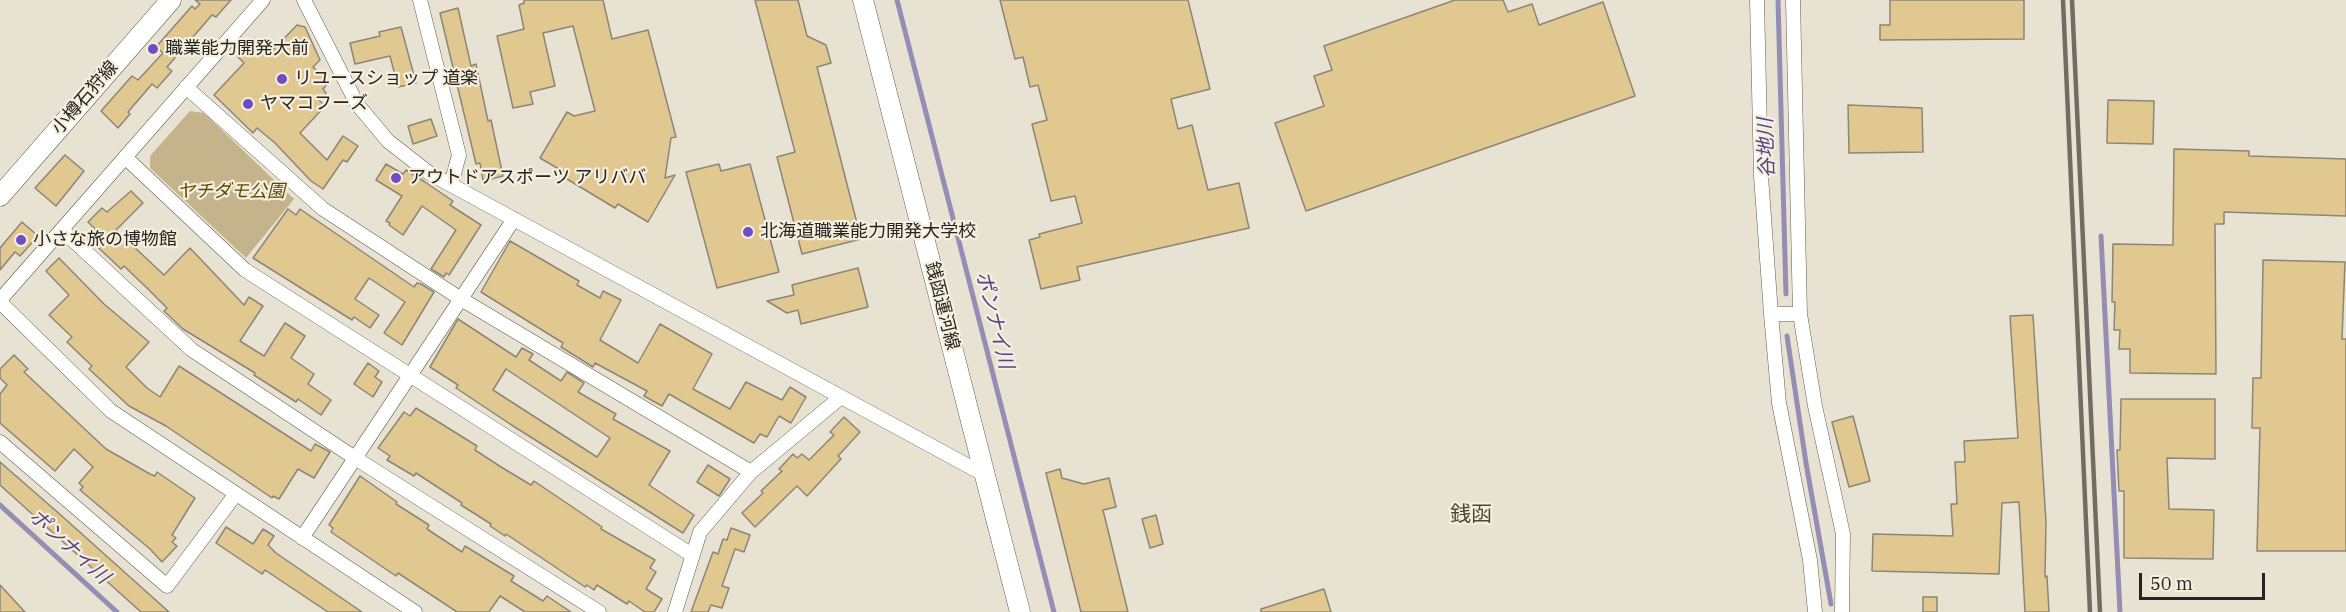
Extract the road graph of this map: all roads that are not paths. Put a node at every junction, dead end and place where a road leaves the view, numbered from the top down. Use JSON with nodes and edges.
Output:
{"nodes":[{"id":1,"x":171,"y":0,"type":"edge"},
{"id":2,"x":263,"y":0,"type":"edge"},
{"id":3,"x":304,"y":0,"type":"edge"},
{"id":4,"x":420,"y":0,"type":"edge"},
{"id":5,"x":863,"y":0,"type":"edge"},
{"id":6,"x":1757,"y":0,"type":"edge"},
{"id":7,"x":1793,"y":0,"type":"edge"},
{"id":8,"x":186,"y":87,"type":"junction"},
{"id":9,"x":125,"y":158,"type":"junction"},
{"id":10,"x":451,"y":185,"type":"junction"},
{"id":11,"x":0,"y":196,"type":"edge"},
{"id":12,"x":514,"y":219,"type":"junction"},
{"id":13,"x":62,"y":230,"type":"junction"},
{"id":14,"x":461,"y":299,"type":"junction"},
{"id":15,"x":0,"y":301,"type":"edge"},
{"id":16,"x":1771,"y":314,"type":"junction"},
{"id":17,"x":1800,"y":314,"type":"junction"},
{"id":18,"x":410,"y":375,"type":"junction"},
{"id":19,"x":841,"y":397,"type":"junction"},
{"id":20,"x":0,"y":442,"type":"edge"},
{"id":21,"x":355,"y":458,"type":"junction"},
{"id":22,"x":751,"y":472,"type":"junction"},
{"id":23,"x":985,"y":475,"type":"junction"},
{"id":24,"x":235,"y":495,"type":"junction"},
{"id":25,"x":302,"y":538,"type":"junction"},
{"id":26,"x":692,"y":555,"type":"junction"},
{"id":27,"x":415,"y":612,"type":"edge"},
{"id":28,"x":598,"y":612,"type":"edge"},
{"id":29,"x":675,"y":612,"type":"edge"},
{"id":30,"x":1020,"y":612,"type":"edge"},
{"id":31,"x":1815,"y":612,"type":"edge"},
{"id":32,"x":1842,"y":612,"type":"edge"}],
"edges":[{"from":1,"to":11,"type":"street","name":"小樽石狩線"},
{"from":2,"to":8,"type":"street"},
{"from":3,"to":10,"type":"street"},
{"from":4,"to":10,"type":"street"},
{"from":5,"to":23,"type":"street","name":"銭函運河線"},
{"from":6,"to":16,"type":"street"},
{"from":7,"to":17,"type":"street"},
{"from":8,"to":9,"type":"street"},
{"from":8,"to":14,"type":"street"},
{"from":9,"to":13,"type":"street"},
{"from":9,"to":18,"type":"street"},
{"from":10,"to":12,"type":"street"},
{"from":12,"to":14,"type":"street"},
{"from":12,"to":19,"type":"street"},
{"from":13,"to":15,"type":"street"},
{"from":13,"to":21,"type":"street"},
{"from":14,"to":18,"type":"street"},
{"from":14,"to":22,"type":"street"},
{"from":15,"to":24,"type":"street"},
{"from":16,"to":17,"type":"street"},
{"from":16,"to":31,"type":"street"},
{"from":17,"to":32,"type":"street"},
{"from":18,"to":21,"type":"street"},
{"from":18,"to":26,"type":"street"},
{"from":19,"to":22,"type":"street"},
{"from":19,"to":23,"type":"street"},
{"from":20,"to":24,"type":"street"},
{"from":21,"to":25,"type":"street"},
{"from":21,"to":28,"type":"street"},
{"from":22,"to":26,"type":"street"},
{"from":23,"to":30,"type":"street","name":"銭函運河線"},
{"from":24,"to":25,"type":"street"},
{"from":25,"to":27,"type":"street"},
{"from":26,"to":29,"type":"street"}]}
